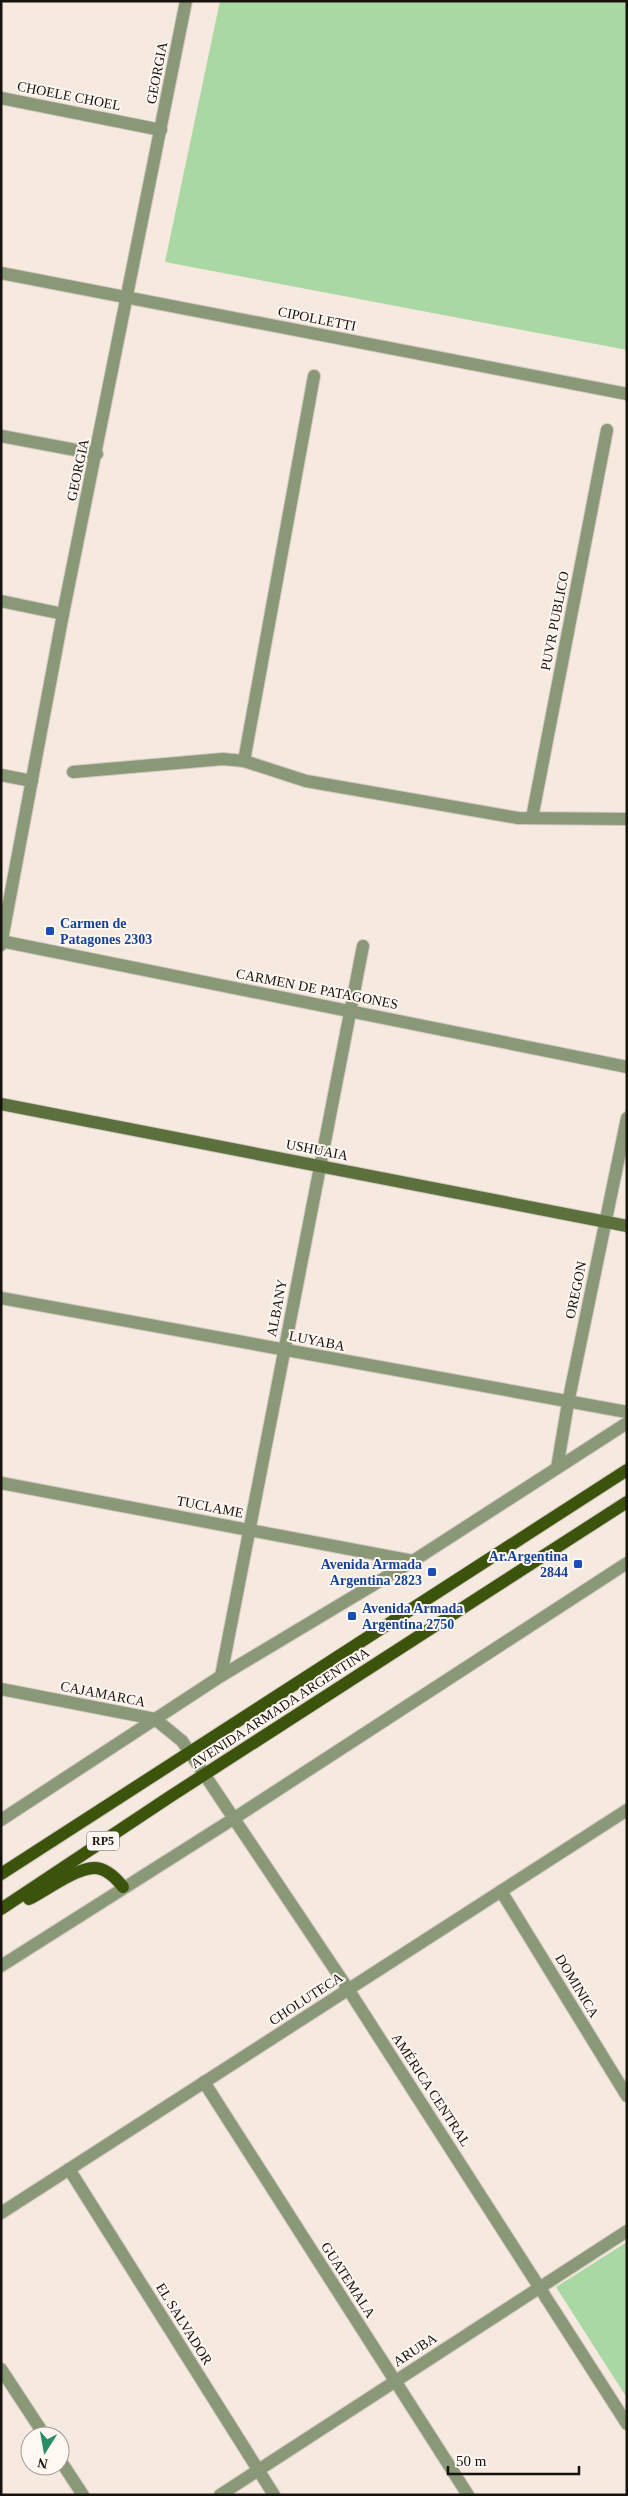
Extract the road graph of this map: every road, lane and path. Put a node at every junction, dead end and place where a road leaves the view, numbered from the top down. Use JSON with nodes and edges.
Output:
{"nodes":[{"id":1,"x":186,"y":1,"type":"edge"},
{"id":2,"x":1,"y":98,"type":"edge"},
{"id":3,"x":161,"y":130,"type":"junction"},
{"id":4,"x":1,"y":274,"type":"edge"},
{"id":5,"x":128,"y":298,"type":"junction"},
{"id":6,"x":314,"y":376,"type":"dead end"},
{"id":7,"x":627,"y":394,"type":"edge"},
{"id":8,"x":607,"y":430,"type":"dead end"},
{"id":9,"x":1,"y":436,"type":"edge"},
{"id":10,"x":97,"y":454,"type":"junction"},
{"id":11,"x":1,"y":601,"type":"edge"},
{"id":12,"x":63,"y":614,"type":"junction"},
{"id":13,"x":244,"y":761,"type":"junction"},
{"id":14,"x":73,"y":772,"type":"dead end"},
{"id":15,"x":1,"y":775,"type":"edge"},
{"id":16,"x":32,"y":781,"type":"junction"},
{"id":17,"x":532,"y":818,"type":"junction"},
{"id":18,"x":627,"y":819,"type":"edge"},
{"id":19,"x":2,"y":942,"type":"edge"},
{"id":20,"x":363,"y":946,"type":"dead end"},
{"id":21,"x":352,"y":1012,"type":"junction"},
{"id":22,"x":627,"y":1067,"type":"edge"},
{"id":23,"x":1,"y":1104,"type":"edge"},
{"id":24,"x":627,"y":1118,"type":"edge"},
{"id":25,"x":320,"y":1166,"type":"junction"},
{"id":26,"x":605,"y":1222,"type":"junction"},
{"id":27,"x":627,"y":1226,"type":"edge"},
{"id":28,"x":1,"y":1298,"type":"edge"},
{"id":29,"x":284,"y":1350,"type":"junction"},
{"id":30,"x":568,"y":1403,"type":"junction"},
{"id":31,"x":627,"y":1412,"type":"edge"},
{"id":32,"x":627,"y":1423,"type":"edge"},
{"id":33,"x":557,"y":1468,"type":"junction"},
{"id":34,"x":627,"y":1470,"type":"edge"},
{"id":35,"x":1,"y":1483,"type":"edge"},
{"id":36,"x":627,"y":1502,"type":"edge"},
{"id":37,"x":250,"y":1530,"type":"junction"},
{"id":38,"x":413,"y":1561,"type":"junction"},
{"id":39,"x":627,"y":1564,"type":"edge"},
{"id":40,"x":221,"y":1676,"type":"junction"},
{"id":41,"x":1,"y":1689,"type":"edge"},
{"id":42,"x":155,"y":1719,"type":"junction"},
{"id":43,"x":190,"y":1752,"type":"junction"},
{"id":44,"x":205,"y":1774,"type":"junction"},
{"id":45,"x":627,"y":1810,"type":"edge"},
{"id":46,"x":233,"y":1819,"type":"junction"},
{"id":47,"x":1,"y":1820,"type":"edge"},
{"id":48,"x":1,"y":1874,"type":"edge"},
{"id":49,"x":123,"y":1887,"type":"junction"},
{"id":50,"x":501,"y":1890,"type":"junction"},
{"id":51,"x":1,"y":1909,"type":"edge"},
{"id":52,"x":1,"y":1966,"type":"edge"},
{"id":53,"x":348,"y":1989,"type":"junction"},
{"id":54,"x":204,"y":2082,"type":"junction"},
{"id":55,"x":627,"y":2096,"type":"edge"},
{"id":56,"x":69,"y":2169,"type":"junction"},
{"id":57,"x":1,"y":2213,"type":"edge"},
{"id":58,"x":627,"y":2231,"type":"edge"},
{"id":59,"x":539,"y":2288,"type":"junction"},
{"id":60,"x":1,"y":2369,"type":"edge"},
{"id":61,"x":395,"y":2381,"type":"junction"},
{"id":62,"x":627,"y":2424,"type":"edge"},
{"id":63,"x":38,"y":2426,"type":"edge"},
{"id":64,"x":258,"y":2470,"type":"junction"},
{"id":65,"x":70,"y":2476,"type":"edge"},
{"id":66,"x":82,"y":2495,"type":"edge"},
{"id":67,"x":220,"y":2495,"type":"edge"},
{"id":68,"x":274,"y":2495,"type":"edge"},
{"id":69,"x":468,"y":2495,"type":"edge"}],
"edges":[{"from":1,"to":3,"type":"street","name":"GEORGIA"},
{"from":2,"to":3,"type":"street","name":"CHOELE CHOEL"},
{"from":3,"to":5,"type":"street","name":"GEORGIA"},
{"from":4,"to":5,"type":"street","name":"CIPOLLETTI"},
{"from":5,"to":7,"type":"street","name":"CIPOLLETTI"},
{"from":5,"to":10,"type":"street","name":"GEORGIA"},
{"from":6,"to":13,"type":"street"},
{"from":8,"to":17,"type":"street","name":"PUVR PUBLICO"},
{"from":9,"to":10,"type":"street"},
{"from":10,"to":12,"type":"street","name":"GEORGIA"},
{"from":11,"to":12,"type":"street"},
{"from":12,"to":16,"type":"street","name":"GEORGIA"},
{"from":13,"to":14,"type":"street"},
{"from":13,"to":17,"type":"street"},
{"from":15,"to":16,"type":"street"},
{"from":16,"to":19,"type":"street","name":"GEORGIA"},
{"from":17,"to":18,"type":"street"},
{"from":19,"to":21,"type":"street","name":"CARMEN DE PATAGONES"},
{"from":20,"to":21,"type":"street","name":"ALBANY"},
{"from":21,"to":22,"type":"street","name":"CARMEN DE PATAGONES"},
{"from":21,"to":25,"type":"street","name":"ALBANY"},
{"from":23,"to":25,"type":"main road","name":"USHUAIA"},
{"from":24,"to":26,"type":"street","name":"OREGON"},
{"from":25,"to":26,"type":"main road","name":"USHUAIA"},
{"from":25,"to":29,"type":"street","name":"ALBANY"},
{"from":26,"to":27,"type":"main road","name":"USHUAIA"},
{"from":26,"to":30,"type":"street","name":"OREGON"},
{"from":28,"to":29,"type":"street","name":"LUYABA"},
{"from":29,"to":30,"type":"street","name":"LUYABA"},
{"from":29,"to":37,"type":"street","name":"ALBANY"},
{"from":30,"to":31,"type":"street","name":"LUYABA"},
{"from":30,"to":33,"type":"street","name":"OREGON"},
{"from":32,"to":33,"type":"street"},
{"from":33,"to":38,"type":"street"},
{"from":34,"to":43,"type":"main road","name":"AVENIDA ARMADA ARGENTINA","number":"RP5"},
{"from":35,"to":37,"type":"street","name":"TUCLAME"},
{"from":36,"to":44,"type":"main road","name":"AVENIDA ARMADA ARGENTINA","number":"RP5"},
{"from":37,"to":38,"type":"street","name":"TUCLAME"},
{"from":37,"to":40,"type":"street","name":"ALBANY"},
{"from":38,"to":40,"type":"street"},
{"from":39,"to":46,"type":"street"},
{"from":40,"to":42,"type":"street"},
{"from":41,"to":42,"type":"street","name":"CAJAMARCA"},
{"from":42,"to":43,"type":"street","name":"CAJAMARCA"},
{"from":42,"to":47,"type":"street"},
{"from":43,"to":44,"type":"street","name":"CAJAMARCA"},
{"from":43,"to":48,"type":"main road","name":"AVENIDA ARMADA ARGENTINA","number":"RP5"},
{"from":44,"to":46,"type":"street","name":"AMÉRICA CENTRAL"},
{"from":44,"to":51,"type":"main road","name":"AVENIDA ARMADA ARGENTINA","number":"RP5"},
{"from":45,"to":50,"type":"street","name":"CHOLUTECA"},
{"from":46,"to":49,"type":"street"},
{"from":46,"to":53,"type":"street","name":"AMÉRICA CENTRAL"},
{"from":49,"to":51,"type":"main road"},
{"from":49,"to":52,"type":"street"},
{"from":50,"to":53,"type":"street","name":"CHOLUTECA"},
{"from":50,"to":55,"type":"street","name":"DOMINICA"},
{"from":53,"to":54,"type":"street","name":"CHOLUTECA"},
{"from":53,"to":59,"type":"street","name":"AMÉRICA CENTRAL"},
{"from":54,"to":56,"type":"street","name":"CHOLUTECA"},
{"from":54,"to":61,"type":"street","name":"GUATEMALA"},
{"from":56,"to":57,"type":"street","name":"CHOLUTECA"},
{"from":56,"to":64,"type":"street","name":"EL SALVADOR"},
{"from":58,"to":59,"type":"street","name":"ARUBA"},
{"from":59,"to":61,"type":"street","name":"ARUBA"},
{"from":59,"to":62,"type":"street","name":"AMÉRICA CENTRAL"},
{"from":60,"to":63,"type":"street"},
{"from":61,"to":64,"type":"street","name":"ARUBA"},
{"from":61,"to":69,"type":"street","name":"GUATEMALA"},
{"from":64,"to":67,"type":"street","name":"ARUBA"},
{"from":64,"to":68,"type":"street","name":"EL SALVADOR"},
{"from":65,"to":66,"type":"street"}]}
